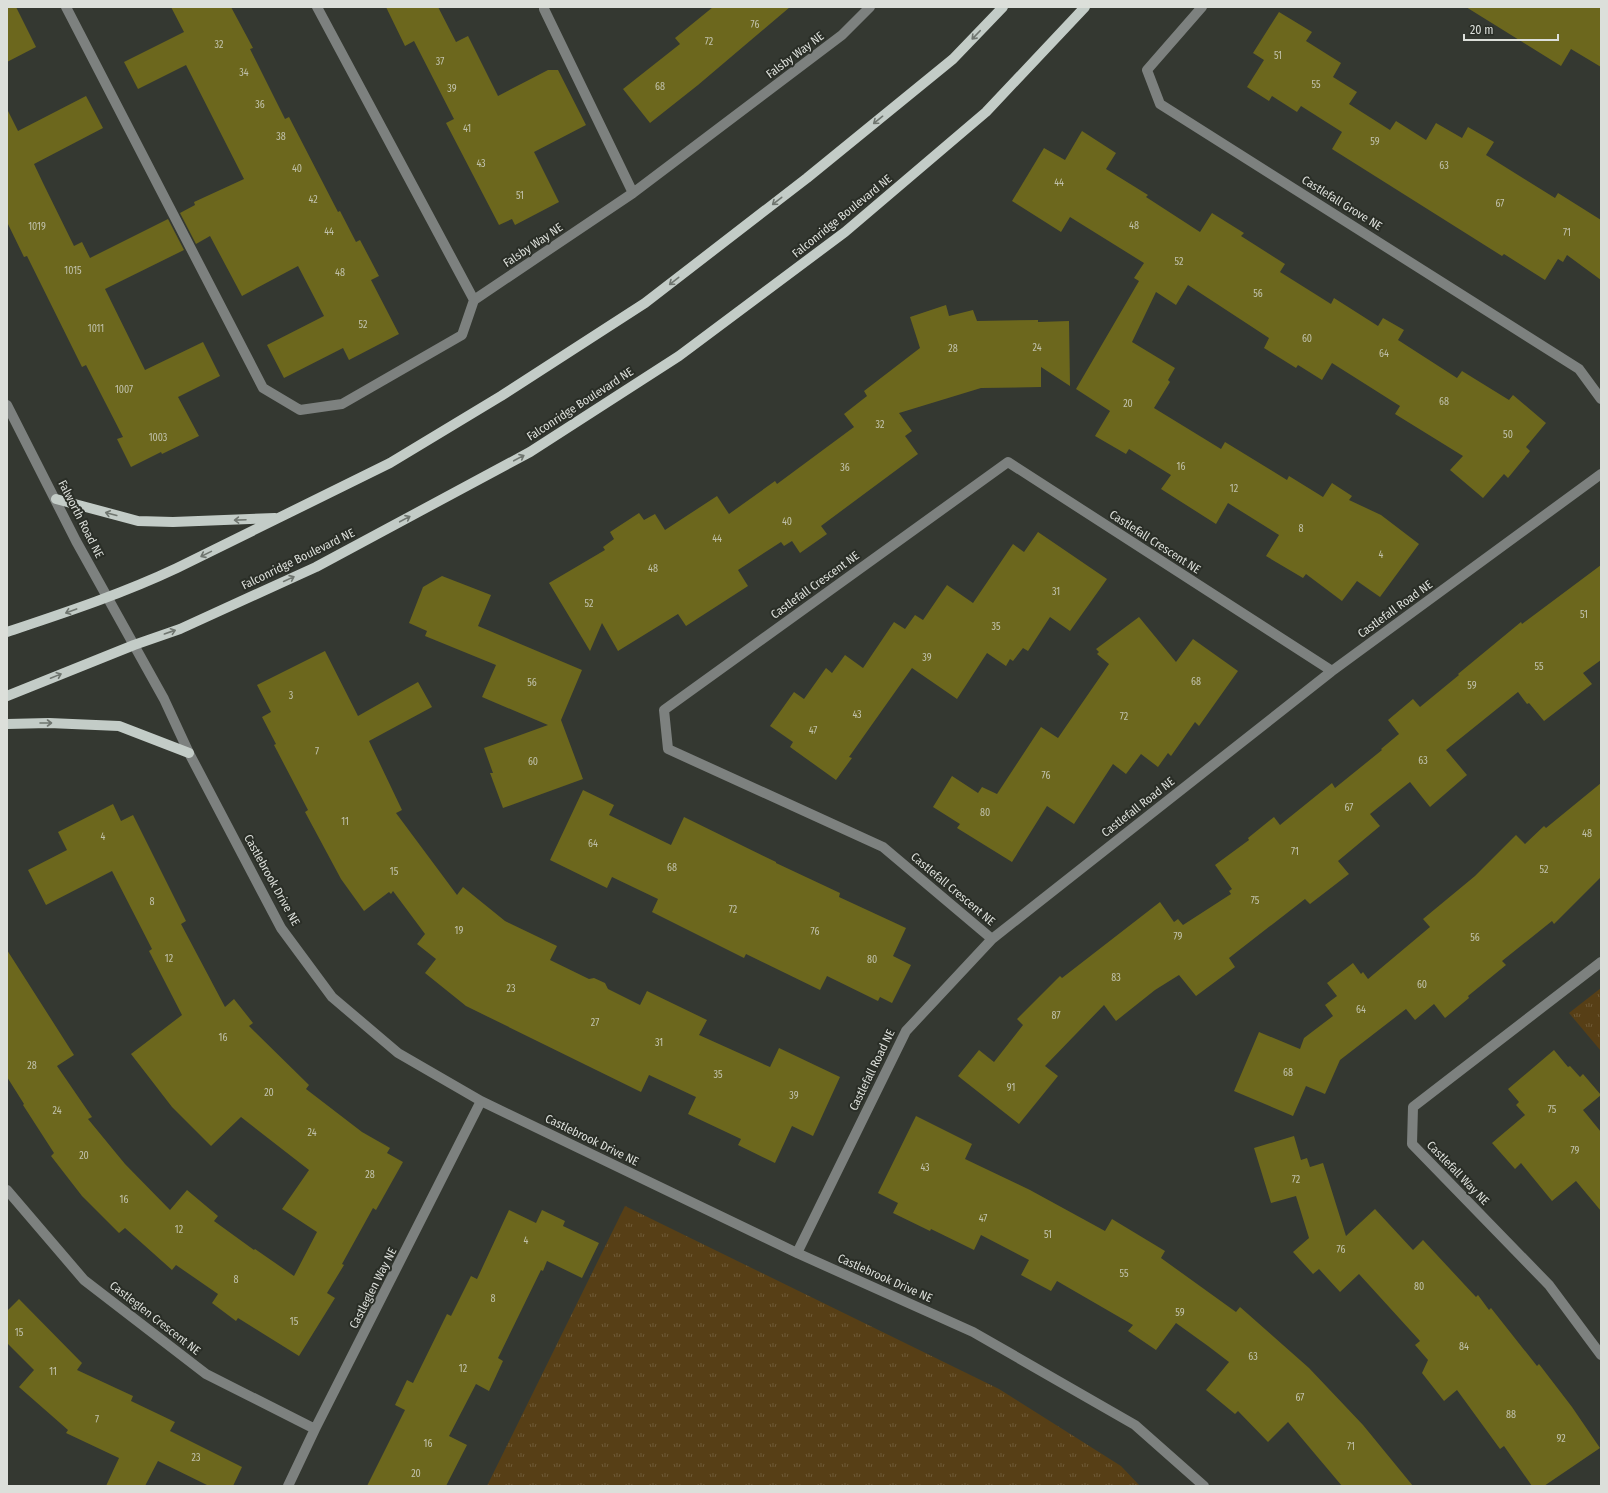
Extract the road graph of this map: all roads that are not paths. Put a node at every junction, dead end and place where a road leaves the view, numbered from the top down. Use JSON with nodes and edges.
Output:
{"nodes":[{"id":1,"x":66,"y":7,"type":"edge"},
{"id":2,"x":317,"y":7,"type":"edge"},
{"id":3,"x":870,"y":7,"type":"edge"},
{"id":4,"x":1004,"y":7,"type":"edge"},
{"id":5,"x":1085,"y":7,"type":"edge"},
{"id":6,"x":1202,"y":7,"type":"edge"},
{"id":7,"x":544,"y":8,"type":"edge"},
{"id":8,"x":634,"y":193,"type":"junction"},
{"id":9,"x":474,"y":300,"type":"junction"},
{"id":10,"x":1601,"y":399,"type":"edge"},
{"id":11,"x":7,"y":405,"type":"edge"},
{"id":12,"x":1601,"y":474,"type":"edge"},
{"id":13,"x":56,"y":500,"type":"junction"},
{"id":14,"x":279,"y":518,"type":"junction"},
{"id":15,"x":108,"y":597,"type":"junction"},
{"id":16,"x":7,"y":632,"type":"edge"},
{"id":17,"x":134,"y":644,"type":"junction"},
{"id":18,"x":1332,"y":671,"type":"junction"},
{"id":19,"x":7,"y":696,"type":"edge"},
{"id":20,"x":7,"y":724,"type":"edge"},
{"id":21,"x":189,"y":753,"type":"junction"},
{"id":22,"x":992,"y":939,"type":"junction"},
{"id":23,"x":1601,"y":962,"type":"edge"},
{"id":24,"x":481,"y":1101,"type":"junction"},
{"id":25,"x":7,"y":1190,"type":"edge"},
{"id":26,"x":797,"y":1253,"type":"junction"},
{"id":27,"x":1601,"y":1355,"type":"edge"},
{"id":28,"x":315,"y":1429,"type":"junction"},
{"id":29,"x":288,"y":1486,"type":"edge"},
{"id":30,"x":1204,"y":1486,"type":"edge"}],
"edges":[{"from":1,"to":9,"type":"street"},
{"from":2,"to":9,"type":"street"},
{"from":3,"to":8,"type":"street","name":"Falsby Way NE"},
{"from":4,"to":14,"type":"main road","one_way":true},
{"from":17,"to":5,"type":"main road","name":"Falconridge Boulevard NE","one_way":true},
{"from":6,"to":10,"type":"street","name":"Castlefall Grove NE"},
{"from":7,"to":8,"type":"street"},
{"from":8,"to":9,"type":"street","name":"Falsby Way NE"},
{"from":11,"to":13,"type":"street","name":"Falworth Road NE"},
{"from":12,"to":18,"type":"street","name":"Castlefall Road NE"},
{"from":14,"to":13,"type":"main road","one_way":true},
{"from":13,"to":15,"type":"street","name":"Falworth Road NE"},
{"from":14,"to":15,"type":"main road","one_way":true},
{"from":15,"to":16,"type":"main road","one_way":true},
{"from":15,"to":17,"type":"street","name":"Falworth Road NE"},
{"from":19,"to":17,"type":"main road","name":"Falconridge Boulevard NE","one_way":true},
{"from":17,"to":21,"type":"street","name":"Castlebrook Drive NE"},
{"from":18,"to":22,"type":"street","name":"Castlefall Road NE"},
{"from":18,"to":22,"type":"street","name":"Castlefall Crescent NE"},
{"from":20,"to":21,"type":"main road","one_way":true},
{"from":21,"to":24,"type":"street","name":"Castlebrook Drive NE"},
{"from":22,"to":26,"type":"street","name":"Castlefall Road NE"},
{"from":23,"to":27,"type":"street","name":"Castlefall Way NE"},
{"from":24,"to":26,"type":"street","name":"Castlebrook Drive NE"},
{"from":24,"to":28,"type":"street","name":"Castleglen Way NE"},
{"from":25,"to":28,"type":"street","name":"Castleglen Crescent NE"},
{"from":26,"to":30,"type":"street","name":"Castlebrook Drive NE"},
{"from":28,"to":29,"type":"street","name":"Castleglen Way NE"}]}
